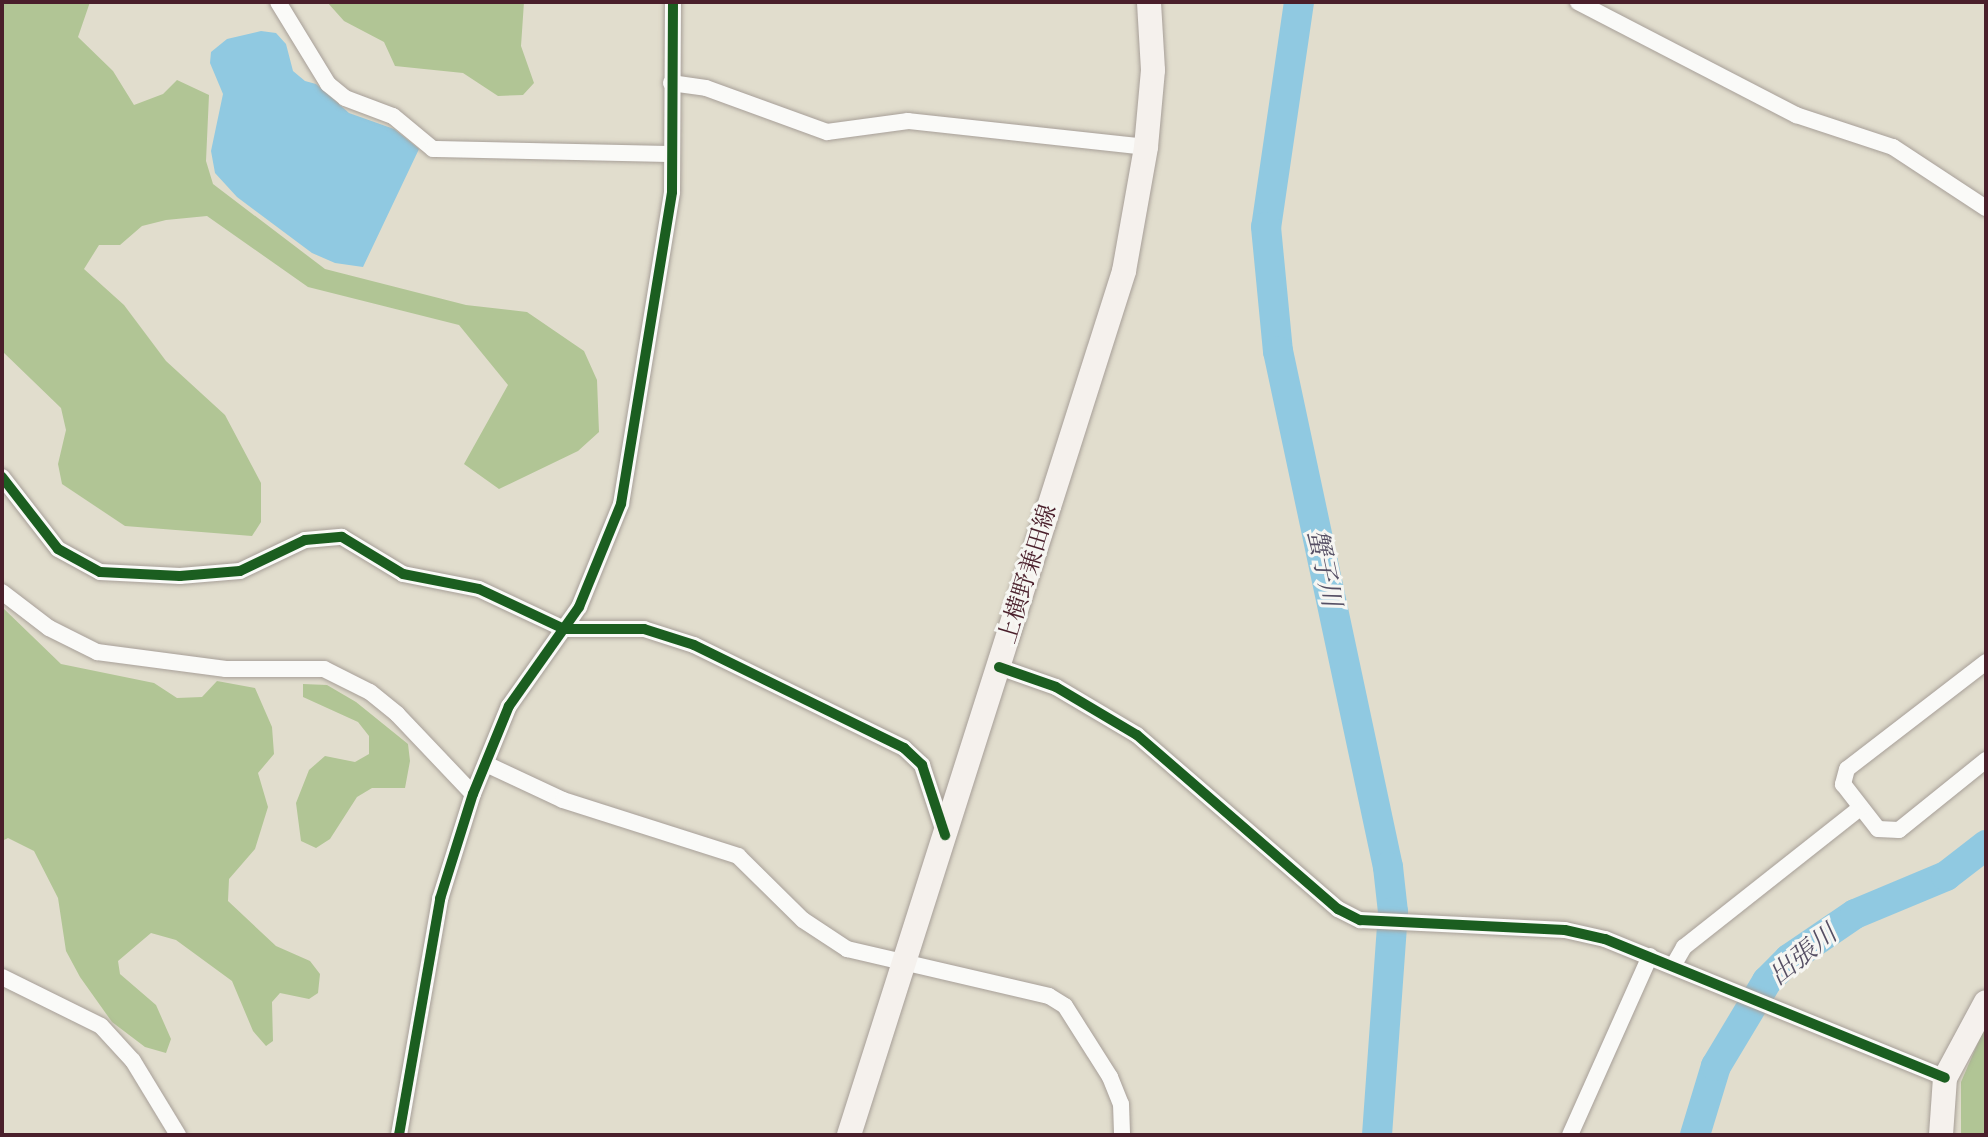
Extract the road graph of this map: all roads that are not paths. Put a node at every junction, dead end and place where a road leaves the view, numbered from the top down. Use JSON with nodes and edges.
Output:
{"nodes":[{"id":1,"x":278,"y":2,"type":"edge"},
{"id":2,"x":673,"y":2,"type":"edge"},
{"id":3,"x":1149,"y":2,"type":"edge"},
{"id":4,"x":1584,"y":3,"type":"edge"},
{"id":5,"x":671,"y":83,"type":"junction"},
{"id":6,"x":1146,"y":147,"type":"junction"},
{"id":7,"x":672,"y":154,"type":"junction"},
{"id":8,"x":1986,"y":208,"type":"edge"},
{"id":9,"x":2,"y":477,"type":"edge"},
{"id":10,"x":2,"y":592,"type":"edge"},
{"id":11,"x":564,"y":629,"type":"junction"},
{"id":12,"x":1986,"y":662,"type":"edge"},
{"id":13,"x":999,"y":667,"type":"junction"},
{"id":14,"x":1986,"y":760,"type":"edge"},
{"id":15,"x":486,"y":764,"type":"junction"},
{"id":16,"x":473,"y":794,"type":"junction"},
{"id":17,"x":1860,"y":808,"type":"junction"},
{"id":18,"x":945,"y":835,"type":"junction"},
{"id":19,"x":1650,"y":956,"type":"junction"},
{"id":20,"x":903,"y":965,"type":"junction"},
{"id":21,"x":1673,"y":966,"type":"junction"},
{"id":22,"x":2,"y":977,"type":"edge"},
{"id":23,"x":1986,"y":1002,"type":"edge"},
{"id":24,"x":1945,"y":1078,"type":"junction"},
{"id":25,"x":178,"y":1135,"type":"edge"},
{"id":26,"x":399,"y":1135,"type":"edge"},
{"id":27,"x":849,"y":1135,"type":"edge"},
{"id":28,"x":1122,"y":1135,"type":"edge"},
{"id":29,"x":1570,"y":1135,"type":"edge"},
{"id":30,"x":1941,"y":1135,"type":"edge"}],
"edges":[{"from":1,"to":7,"type":"street"},
{"from":2,"to":5,"type":"street"},
{"from":3,"to":6,"type":"main road","name":"上横野兼田線"},
{"from":4,"to":8,"type":"street"},
{"from":5,"to":6,"type":"street"},
{"from":5,"to":7,"type":"street"},
{"from":6,"to":13,"type":"main road","name":"上横野兼田線"},
{"from":7,"to":11,"type":"street"},
{"from":9,"to":11,"type":"street"},
{"from":10,"to":16,"type":"street"},
{"from":11,"to":15,"type":"street"},
{"from":11,"to":18,"type":"street"},
{"from":12,"to":17,"type":"street"},
{"from":13,"to":18,"type":"main road","name":"上横野兼田線"},
{"from":13,"to":19,"type":"street"},
{"from":14,"to":17,"type":"street"},
{"from":15,"to":16,"type":"street"},
{"from":15,"to":20,"type":"street"},
{"from":16,"to":26,"type":"street"},
{"from":17,"to":21,"type":"street"},
{"from":18,"to":20,"type":"main road","name":"上横野兼田線"},
{"from":19,"to":21,"type":"street"},
{"from":19,"to":29,"type":"street"},
{"from":20,"to":27,"type":"main road","name":"上横野兼田線"},
{"from":20,"to":28,"type":"street"},
{"from":21,"to":24,"type":"street"},
{"from":22,"to":25,"type":"street"},
{"from":23,"to":24,"type":"main road"},
{"from":24,"to":30,"type":"main road"}]}
